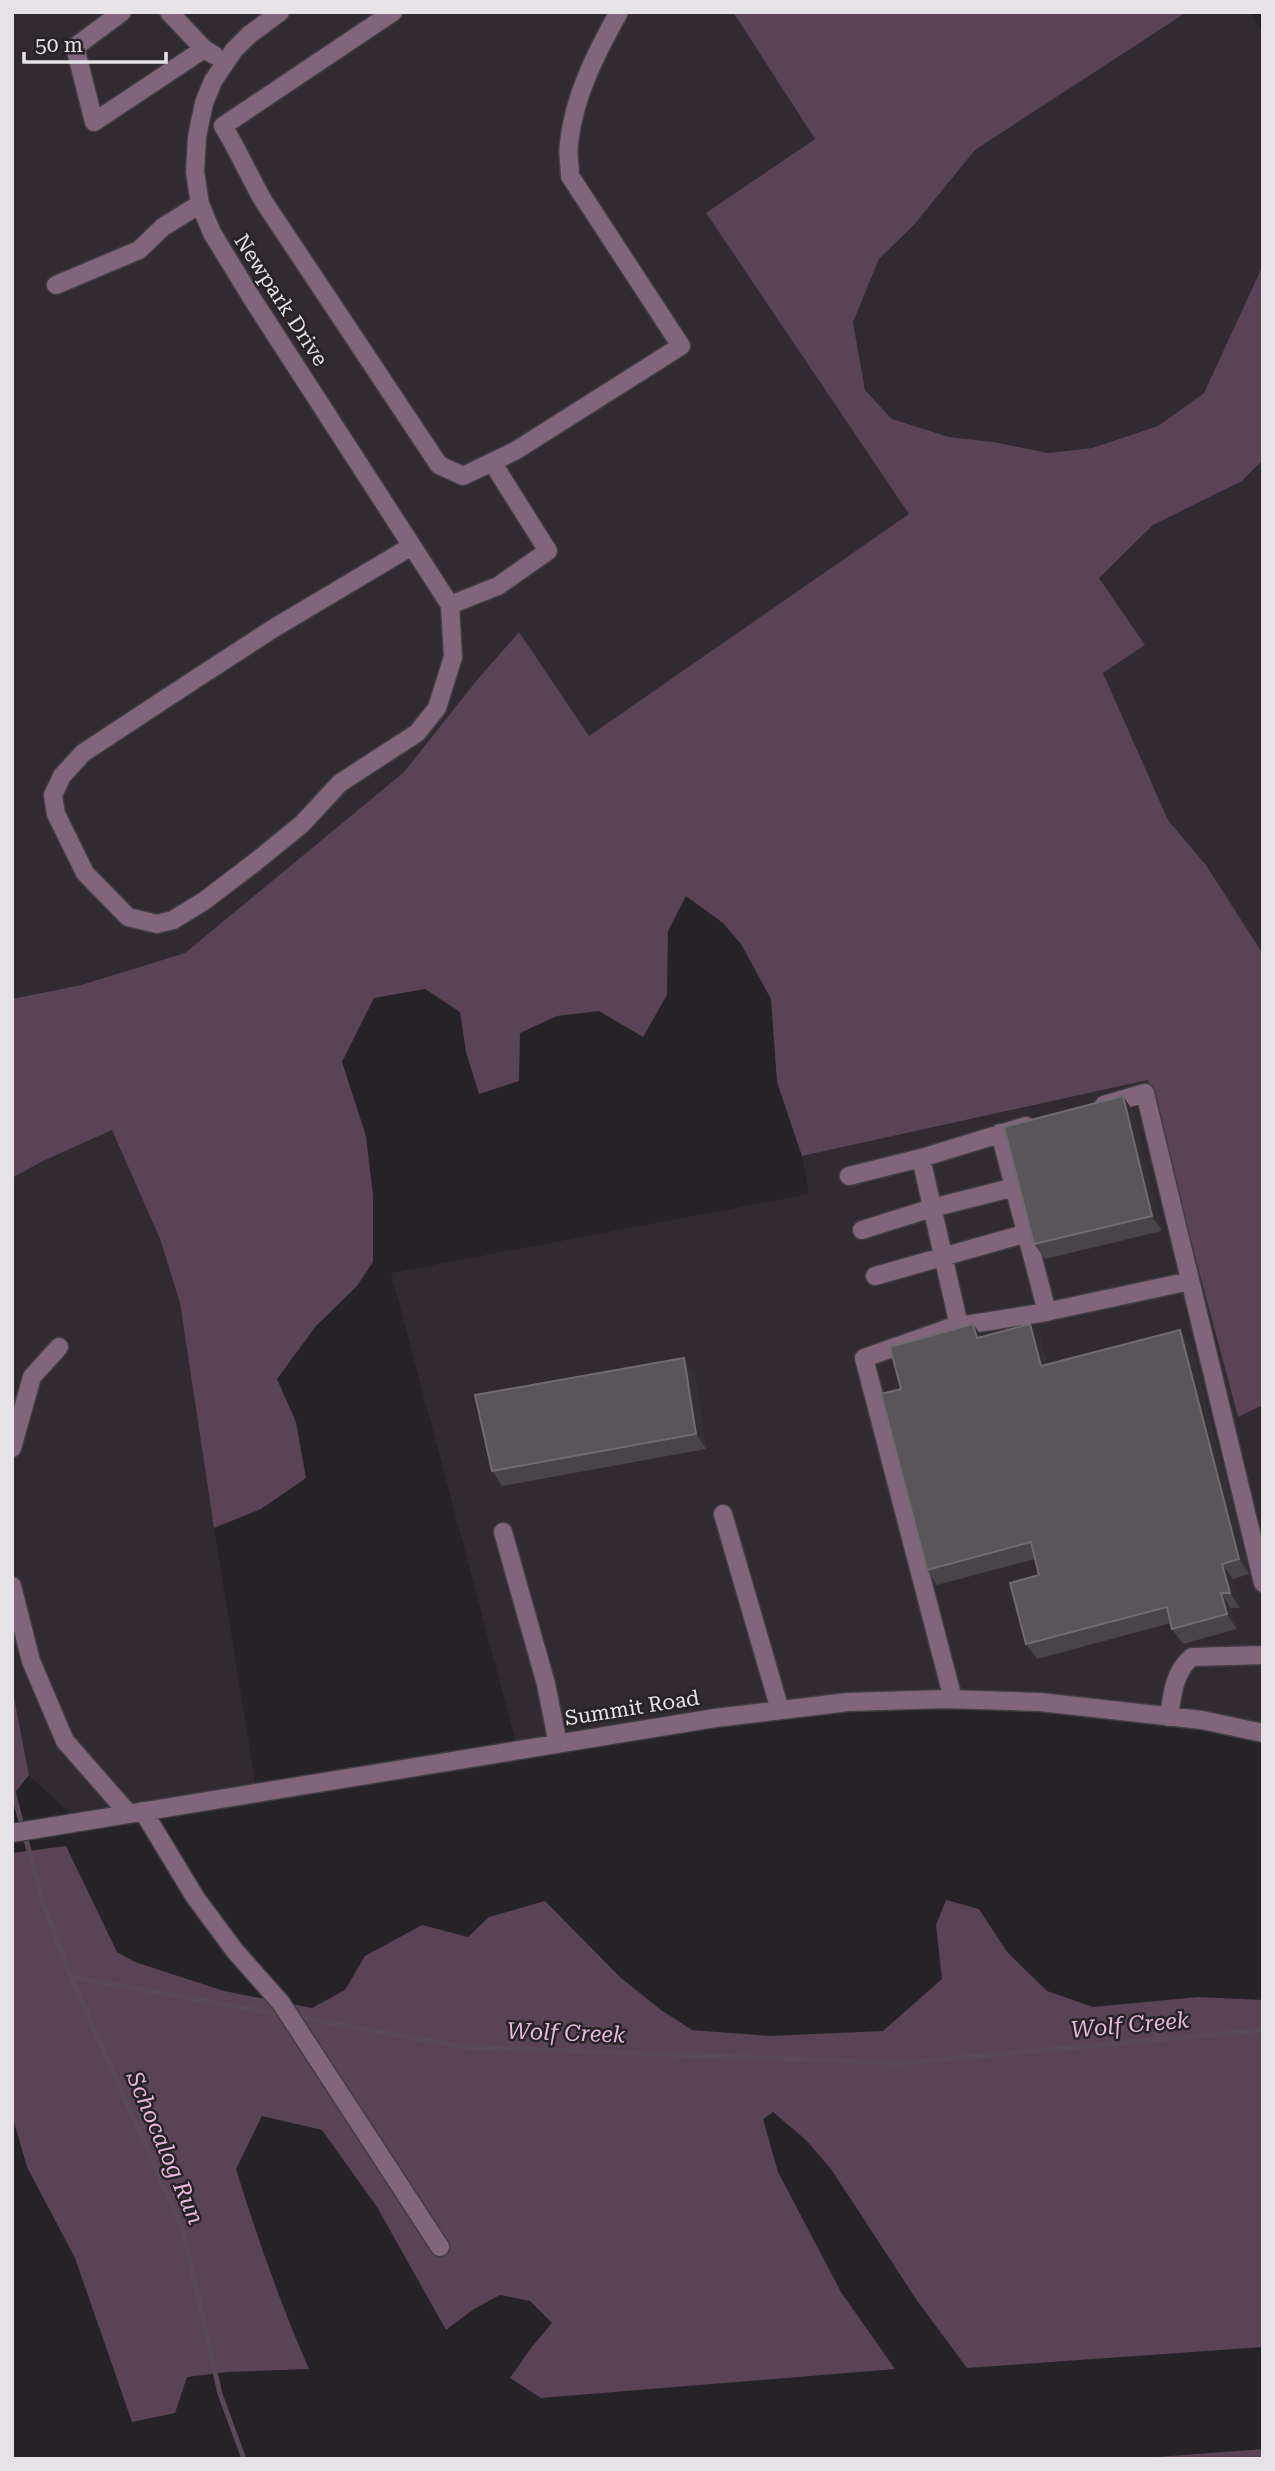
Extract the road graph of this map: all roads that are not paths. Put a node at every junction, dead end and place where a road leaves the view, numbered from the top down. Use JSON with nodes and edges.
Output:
{"nodes":[{"id":1,"x":122,"y":12,"type":"edge"},
{"id":2,"x":169,"y":12,"type":"edge"},
{"id":3,"x":280,"y":12,"type":"edge"},
{"id":4,"x":393,"y":12,"type":"edge"},
{"id":5,"x":619,"y":12,"type":"edge"},
{"id":6,"x":204,"y":49,"type":"junction"},
{"id":7,"x":226,"y":61,"type":"junction"},
{"id":8,"x":202,"y":111,"type":"junction"},
{"id":9,"x":223,"y":125,"type":"junction"},
{"id":10,"x":200,"y":204,"type":"junction"},
{"id":11,"x":55,"y":285,"type":"dead end"},
{"id":12,"x":492,"y":462,"type":"junction"},
{"id":13,"x":412,"y":546,"type":"junction"},
{"id":14,"x":450,"y":605,"type":"junction"},
{"id":15,"x":1093,"y":1108,"type":"edge"},
{"id":16,"x":1040,"y":1122,"type":"edge"},
{"id":17,"x":1000,"y":1133,"type":"junction"},
{"id":18,"x":921,"y":1158,"type":"junction"},
{"id":19,"x":849,"y":1176,"type":"dead end"},
{"id":20,"x":1015,"y":1187,"type":"junction"},
{"id":21,"x":932,"y":1208,"type":"junction"},
{"id":22,"x":862,"y":1230,"type":"dead end"},
{"id":23,"x":1027,"y":1233,"type":"junction"},
{"id":24,"x":944,"y":1257,"type":"junction"},
{"id":25,"x":875,"y":1276,"type":"dead end"},
{"id":26,"x":1190,"y":1281,"type":"junction"},
{"id":27,"x":1047,"y":1312,"type":"junction"},
{"id":28,"x":959,"y":1326,"type":"junction"},
{"id":29,"x":60,"y":1348,"type":"dead end"},
{"id":30,"x":12,"y":1448,"type":"edge"},
{"id":31,"x":723,"y":1514,"type":"dead end"},
{"id":32,"x":503,"y":1532,"type":"dead end"},
{"id":33,"x":1263,"y":1583,"type":"edge"},
{"id":34,"x":12,"y":1586,"type":"edge"},
{"id":35,"x":1263,"y":1655,"type":"edge"},
{"id":36,"x":953,"y":1699,"type":"junction"},
{"id":37,"x":780,"y":1710,"type":"junction"},
{"id":38,"x":1169,"y":1717,"type":"junction"},
{"id":39,"x":1263,"y":1733,"type":"edge"},
{"id":40,"x":558,"y":1744,"type":"junction"},
{"id":41,"x":136,"y":1812,"type":"junction"},
{"id":42,"x":12,"y":1833,"type":"edge"},
{"id":43,"x":440,"y":2247,"type":"dead end"}],
"edges":[{"from":1,"to":6,"type":"street"},
{"from":2,"to":6,"type":"street"},
{"from":3,"to":7,"type":"street","name":"Newpark Drive"},
{"from":4,"to":9,"type":"street"},
{"from":5,"to":12,"type":"street"},
{"from":6,"to":7,"type":"street"},
{"from":7,"to":8,"type":"street","name":"Newpark Drive"},
{"from":8,"to":9,"type":"street"},
{"from":8,"to":10,"type":"street","name":"Newpark Drive"},
{"from":9,"to":12,"type":"street"},
{"from":10,"to":11,"type":"street"},
{"from":10,"to":13,"type":"street","name":"Newpark Drive"},
{"from":12,"to":14,"type":"street"},
{"from":13,"to":14,"type":"street","name":"Newpark Drive"},
{"from":13,"to":14,"type":"street"},
{"from":15,"to":26,"type":"street"},
{"from":16,"to":17,"type":"street"},
{"from":17,"to":18,"type":"street"},
{"from":17,"to":20,"type":"street"},
{"from":18,"to":19,"type":"street"},
{"from":18,"to":21,"type":"street"},
{"from":20,"to":21,"type":"street"},
{"from":20,"to":23,"type":"street"},
{"from":21,"to":22,"type":"street"},
{"from":21,"to":24,"type":"street"},
{"from":23,"to":24,"type":"street"},
{"from":23,"to":27,"type":"street"},
{"from":24,"to":25,"type":"street"},
{"from":24,"to":28,"type":"street"},
{"from":26,"to":27,"type":"street"},
{"from":26,"to":33,"type":"street"},
{"from":27,"to":28,"type":"street"},
{"from":28,"to":36,"type":"street"},
{"from":29,"to":30,"type":"street"},
{"from":31,"to":37,"type":"street"},
{"from":32,"to":40,"type":"street"},
{"from":34,"to":41,"type":"street"},
{"from":35,"to":38,"type":"street"},
{"from":36,"to":37,"type":"street","name":"Summit Road"},
{"from":36,"to":38,"type":"street","name":"Summit Road"},
{"from":37,"to":40,"type":"street","name":"Summit Road"},
{"from":38,"to":39,"type":"street","name":"Summit Road"},
{"from":40,"to":41,"type":"street","name":"Summit Road"},
{"from":41,"to":42,"type":"street","name":"Summit Road"},
{"from":41,"to":43,"type":"street"}]}
